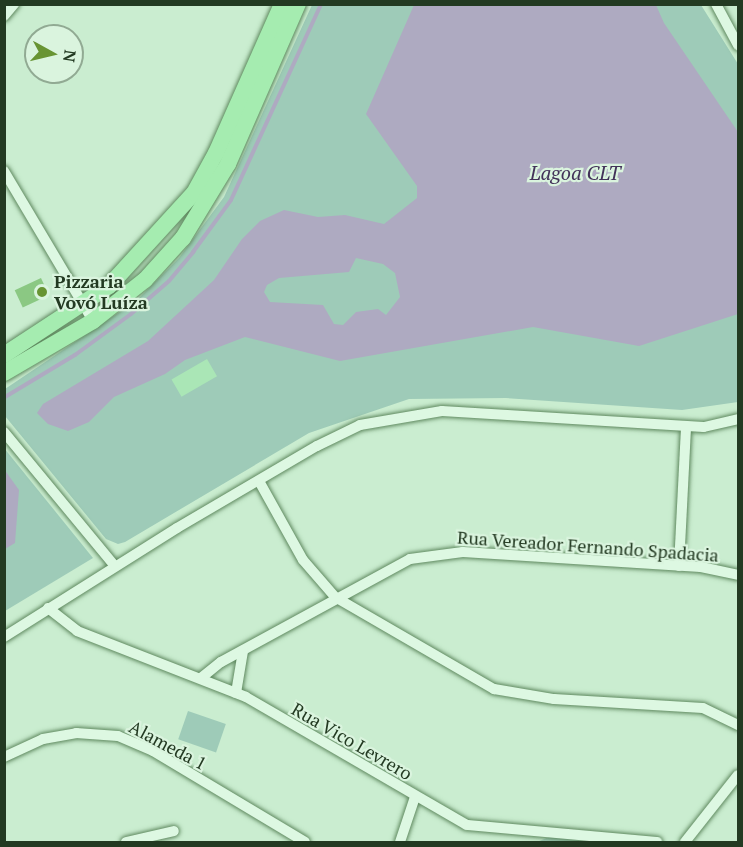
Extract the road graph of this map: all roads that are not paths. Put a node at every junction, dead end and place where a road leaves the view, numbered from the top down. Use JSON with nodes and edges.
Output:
{"nodes":[{"id":1,"x":14,"y":4,"type":"edge"},
{"id":2,"x":282,"y":4,"type":"edge"},
{"id":3,"x":298,"y":4,"type":"edge"},
{"id":4,"x":716,"y":4,"type":"edge"},
{"id":5,"x":4,"y":16,"type":"edge"},
{"id":6,"x":738,"y":45,"type":"edge"},
{"id":7,"x":4,"y":171,"type":"edge"},
{"id":8,"x":8,"y":185,"type":"edge"},
{"id":9,"x":84,"y":304,"type":"junction"},
{"id":10,"x":93,"y":321,"type":"junction"},
{"id":11,"x":4,"y":355,"type":"edge"},
{"id":12,"x":4,"y":373,"type":"edge"},
{"id":13,"x":738,"y":419,"type":"edge"},
{"id":14,"x":686,"y":426,"type":"junction"},
{"id":15,"x":4,"y":432,"type":"edge"},
{"id":16,"x":259,"y":481,"type":"junction"},
{"id":17,"x":115,"y":566,"type":"junction"},
{"id":18,"x":679,"y":566,"type":"junction"},
{"id":19,"x":738,"y":575,"type":"edge"},
{"id":20,"x":335,"y":597,"type":"junction"},
{"id":21,"x":48,"y":608,"type":"junction"},
{"id":22,"x":4,"y":637,"type":"edge"},
{"id":23,"x":243,"y":651,"type":"junction"},
{"id":24,"x":201,"y":678,"type":"junction"},
{"id":25,"x":236,"y":693,"type":"junction"},
{"id":26,"x":738,"y":724,"type":"edge"},
{"id":27,"x":4,"y":757,"type":"edge"},
{"id":28,"x":738,"y":775,"type":"edge"},
{"id":29,"x":415,"y":797,"type":"junction"},
{"id":30,"x":515,"y":830,"type":"junction"},
{"id":31,"x":174,"y":831,"type":"dead end"},
{"id":32,"x":126,"y":843,"type":"edge"},
{"id":33,"x":305,"y":843,"type":"edge"},
{"id":34,"x":400,"y":843,"type":"edge"},
{"id":35,"x":518,"y":843,"type":"edge"},
{"id":36,"x":657,"y":843,"type":"edge"},
{"id":37,"x":685,"y":843,"type":"edge"}],
"edges":[{"from":1,"to":5,"type":"street"},
{"from":2,"to":9,"type":"main road"},
{"from":3,"to":10,"type":"main road"},
{"from":4,"to":6,"type":"street"},
{"from":7,"to":8,"type":"street"},
{"from":8,"to":9,"type":"street"},
{"from":9,"to":10,"type":"street"},
{"from":9,"to":11,"type":"main road"},
{"from":10,"to":12,"type":"main road"},
{"from":13,"to":14,"type":"street"},
{"from":14,"to":16,"type":"street"},
{"from":14,"to":18,"type":"street"},
{"from":15,"to":17,"type":"street"},
{"from":16,"to":17,"type":"street"},
{"from":16,"to":20,"type":"street"},
{"from":17,"to":21,"type":"street"},
{"from":18,"to":19,"type":"street","name":"Rua Vereador Fernando Spadacia"},
{"from":18,"to":20,"type":"street","name":"Rua Vereador Fernando Spadacia"},
{"from":20,"to":23,"type":"street","name":"Rua Vereador Fernando Spadacia"},
{"from":20,"to":26,"type":"street"},
{"from":21,"to":22,"type":"street"},
{"from":21,"to":24,"type":"street","name":"Rua Vico Levrero"},
{"from":23,"to":24,"type":"street","name":"Rua Vereador Fernando Spadacia"},
{"from":23,"to":25,"type":"street"},
{"from":24,"to":25,"type":"street","name":"Rua Vico Levrero"},
{"from":25,"to":29,"type":"street","name":"Rua Vico Levrero"},
{"from":27,"to":33,"type":"street","name":"Alameda 1"},
{"from":28,"to":37,"type":"street"},
{"from":29,"to":30,"type":"street","name":"Rua Vico Levrero"},
{"from":29,"to":34,"type":"street"},
{"from":30,"to":35,"type":"street"},
{"from":30,"to":36,"type":"street","name":"Rua Vico Levrero"},
{"from":31,"to":32,"type":"street"}]}
